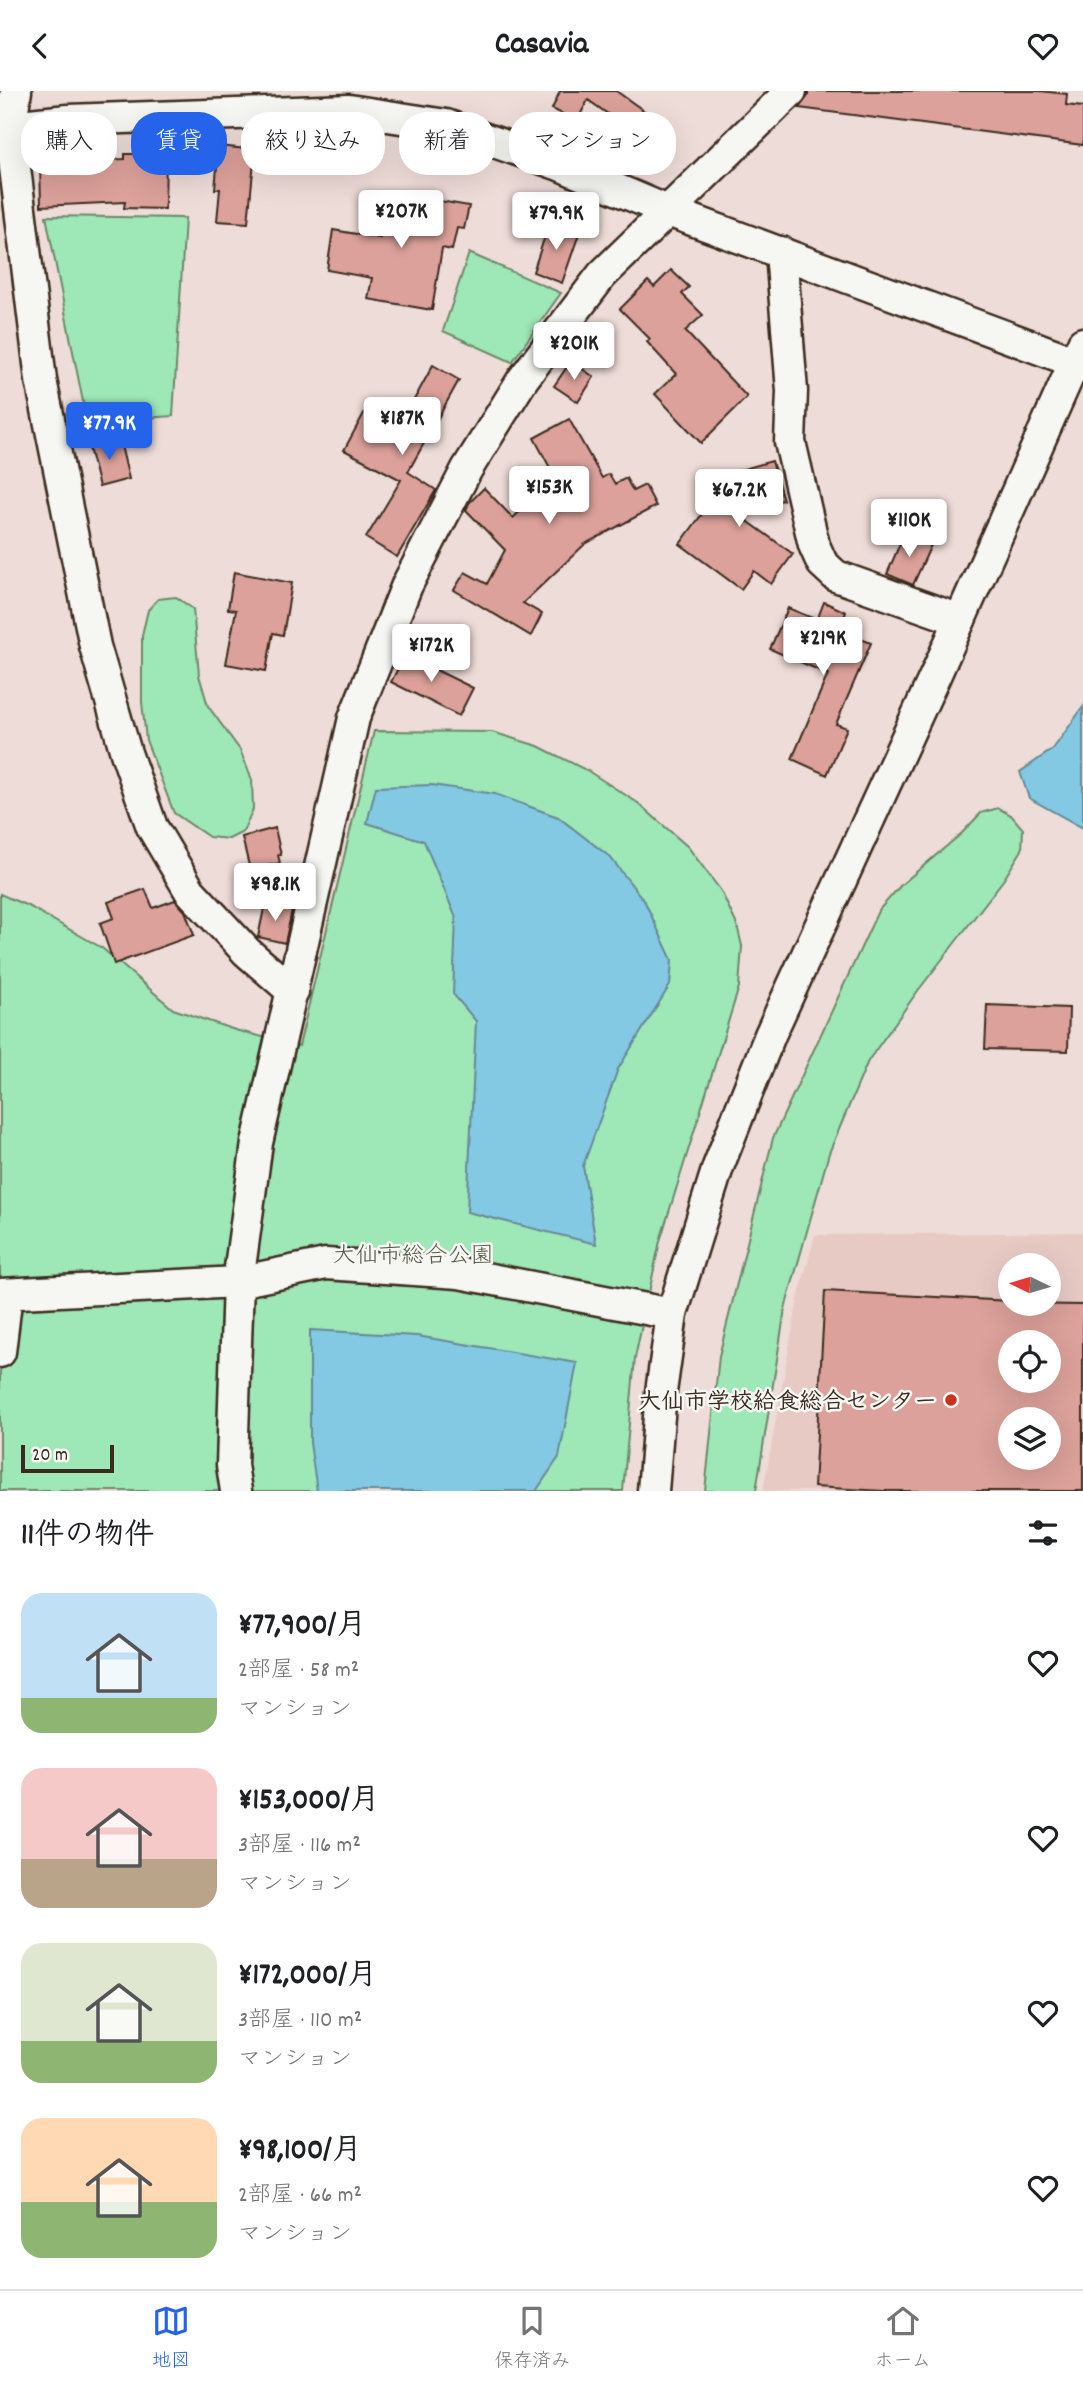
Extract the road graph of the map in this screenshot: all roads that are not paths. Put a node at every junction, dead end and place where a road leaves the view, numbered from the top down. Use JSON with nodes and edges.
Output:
{"nodes":[{"id":1,"x":16,"y":91,"type":"edge"},
{"id":2,"x":791,"y":91,"type":"edge"},
{"id":3,"x":5,"y":127,"type":"edge"},
{"id":4,"x":668,"y":211,"type":"junction"},
{"id":5,"x":781,"y":252,"type":"junction"},
{"id":6,"x":1080,"y":356,"type":"edge"},
{"id":7,"x":960,"y":620,"type":"junction"},
{"id":8,"x":293,"y":992,"type":"junction"},
{"id":9,"x":238,"y":1282,"type":"junction"},
{"id":10,"x":2,"y":1293,"type":"edge"},
{"id":11,"x":672,"y":1314,"type":"junction"},
{"id":12,"x":0,"y":1352,"type":"edge"},
{"id":13,"x":236,"y":1491,"type":"edge"},
{"id":14,"x":653,"y":1491,"type":"edge"}],
"edges":[{"from":1,"to":3,"type":"street"},
{"from":2,"to":4,"type":"street"},
{"from":3,"to":4,"type":"street"},
{"from":3,"to":8,"type":"street"},
{"from":4,"to":5,"type":"street"},
{"from":4,"to":8,"type":"street"},
{"from":5,"to":6,"type":"street"},
{"from":5,"to":7,"type":"street"},
{"from":6,"to":7,"type":"street"},
{"from":7,"to":11,"type":"street"},
{"from":8,"to":9,"type":"street"},
{"from":9,"to":10,"type":"street"},
{"from":9,"to":11,"type":"street"},
{"from":9,"to":13,"type":"street"},
{"from":10,"to":12,"type":"street"},
{"from":11,"to":14,"type":"street"}]}
